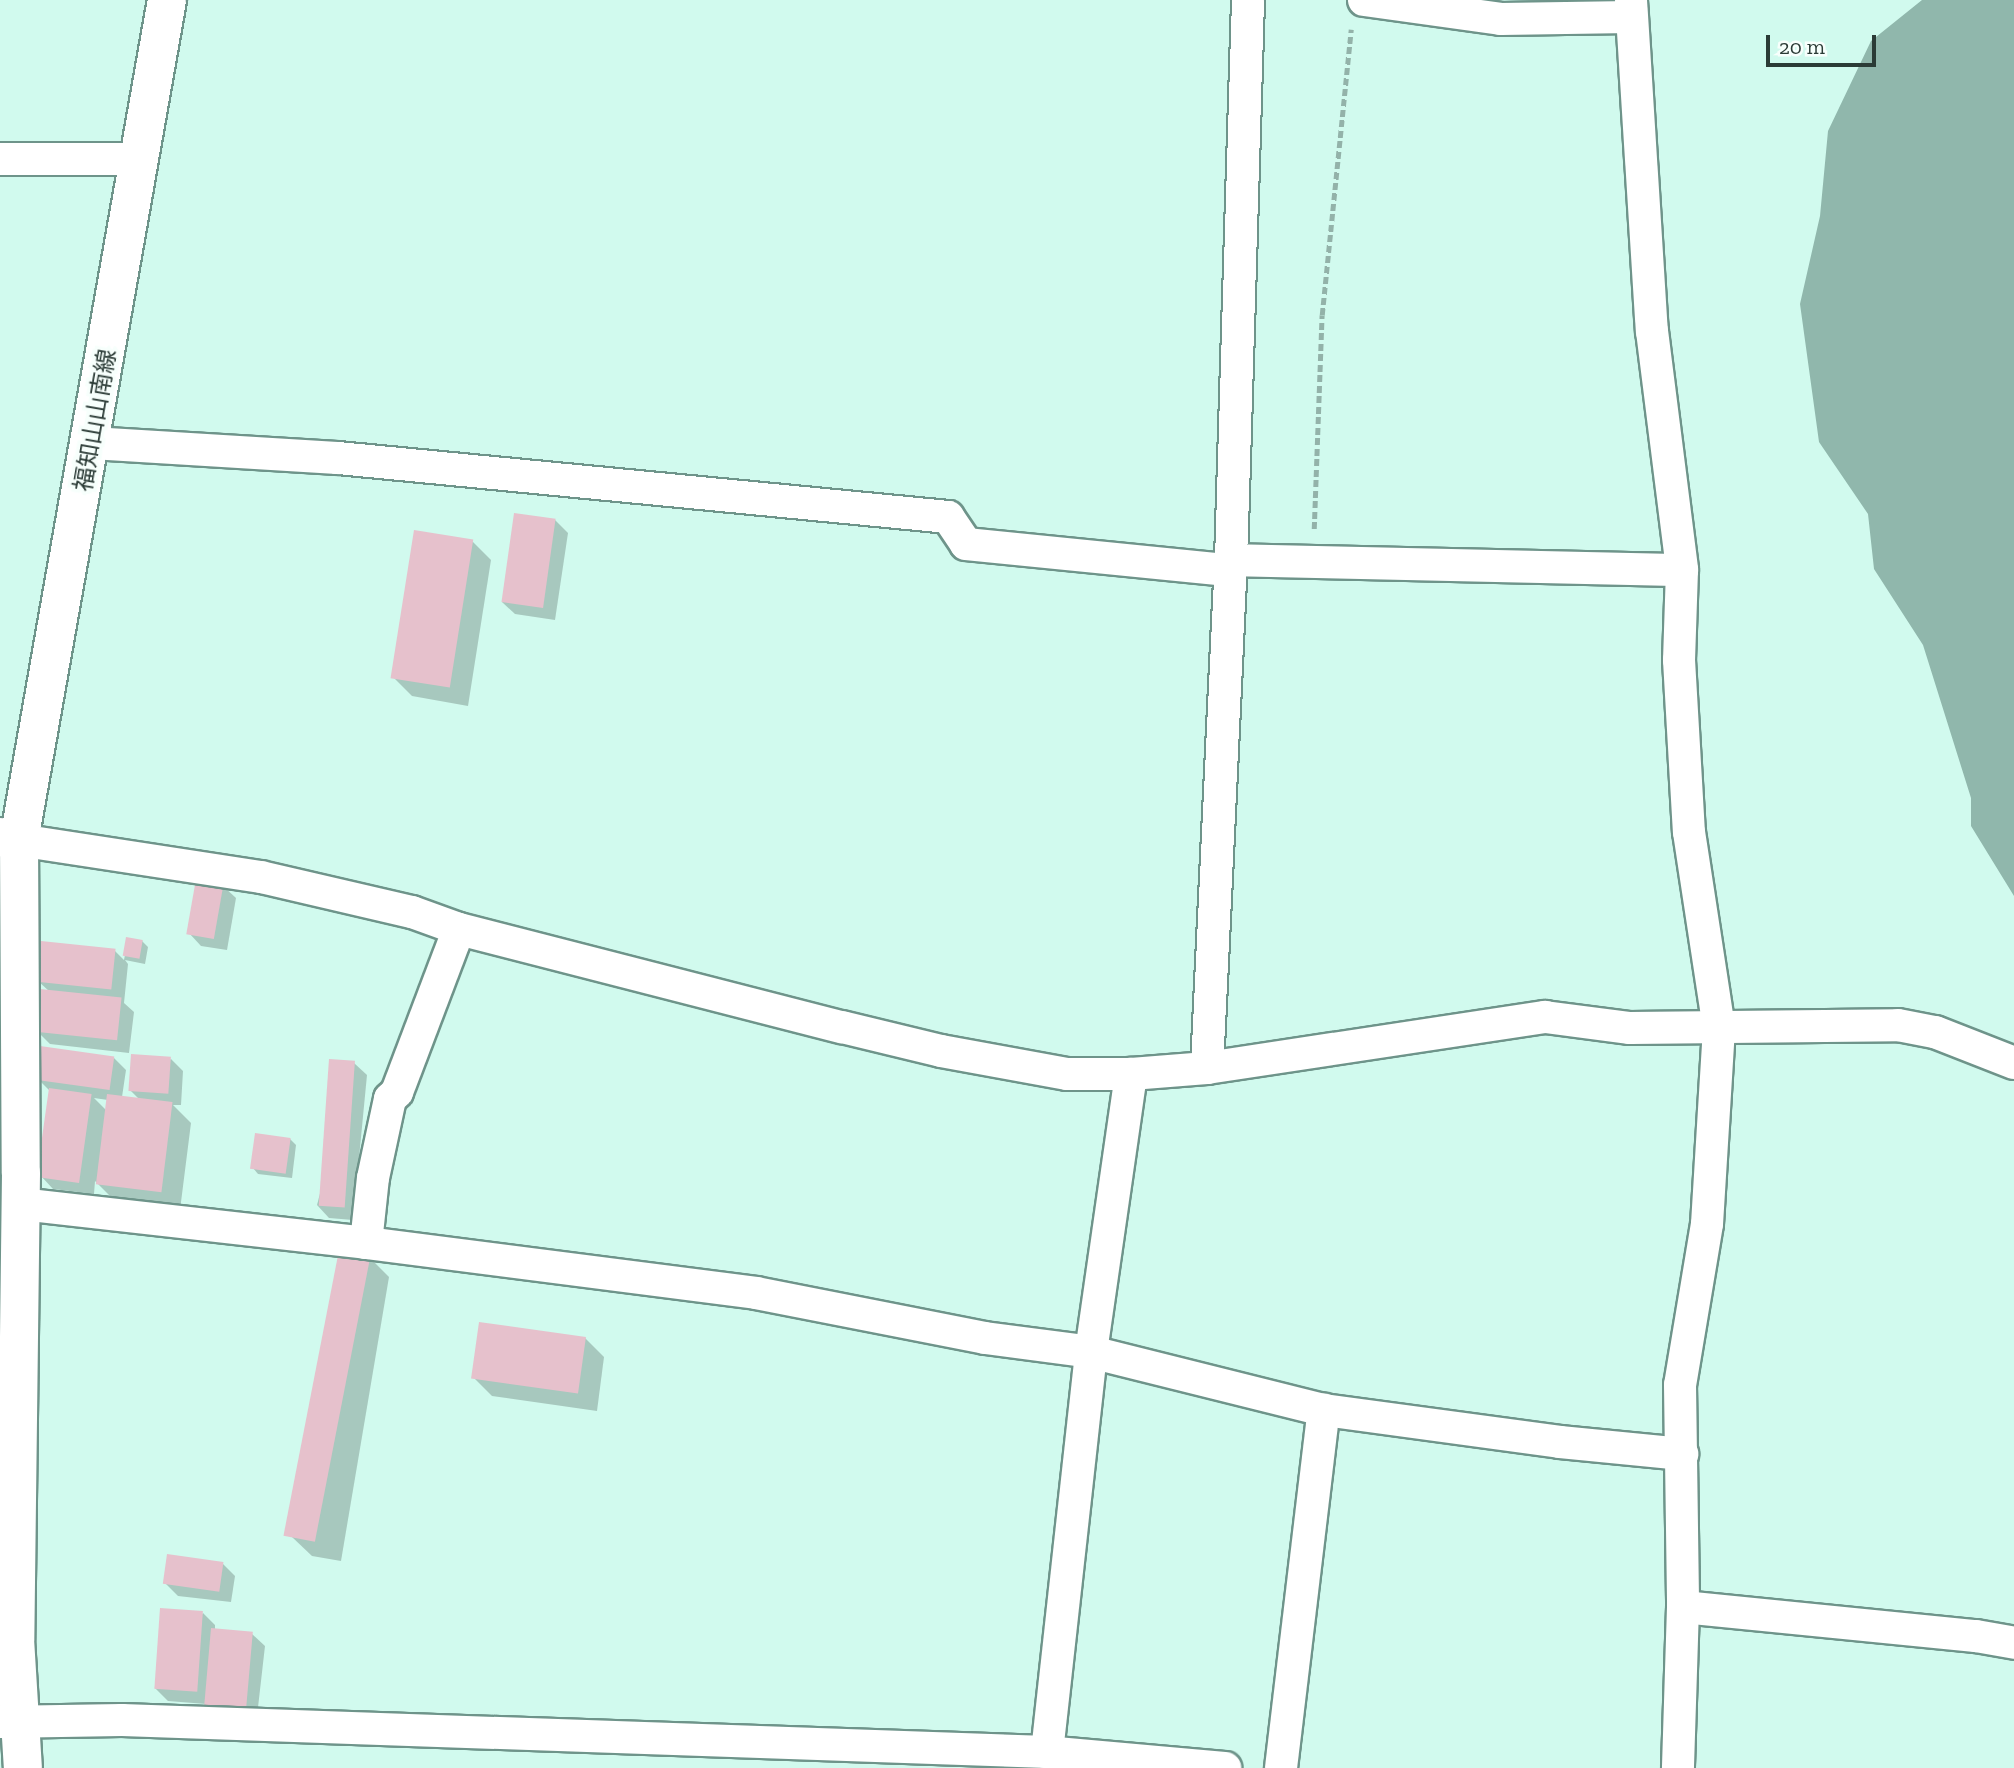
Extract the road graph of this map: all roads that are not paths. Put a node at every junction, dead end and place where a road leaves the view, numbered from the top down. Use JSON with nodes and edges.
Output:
{"nodes":[{"id":1,"x":167,"y":0,"type":"edge"},
{"id":2,"x":1248,"y":0,"type":"edge"},
{"id":3,"x":1631,"y":9,"type":"edge"},
{"id":4,"x":1358,"y":14,"type":"edge"},
{"id":5,"x":0,"y":159,"type":"edge"},
{"id":6,"x":139,"y":159,"type":"junction"},
{"id":7,"x":91,"y":443,"type":"junction"},
{"id":8,"x":1229,"y":565,"type":"junction"},
{"id":9,"x":1682,"y":570,"type":"junction"},
{"id":10,"x":9,"y":839,"type":"edge"},
{"id":11,"x":459,"y":929,"type":"junction"},
{"id":12,"x":1719,"y":1028,"type":"junction"},
{"id":13,"x":2014,"y":1063,"type":"edge"},
{"id":14,"x":1207,"y":1068,"type":"junction"},
{"id":15,"x":1132,"y":1074,"type":"junction"},
{"id":16,"x":20,"y":1204,"type":"junction"},
{"id":17,"x":366,"y":1242,"type":"junction"},
{"id":18,"x":1091,"y":1352,"type":"junction"},
{"id":19,"x":1324,"y":1410,"type":"junction"},
{"id":20,"x":1682,"y":1454,"type":"junction"},
{"id":21,"x":1683,"y":1607,"type":"junction"},
{"id":22,"x":2014,"y":1643,"type":"edge"},
{"id":23,"x":10,"y":1722,"type":"edge"},
{"id":24,"x":1047,"y":1752,"type":"junction"},
{"id":25,"x":23,"y":1768,"type":"edge"},
{"id":26,"x":1225,"y":1768,"type":"edge"},
{"id":27,"x":1280,"y":1768,"type":"edge"},
{"id":28,"x":1678,"y":1768,"type":"edge"}],
"edges":[{"from":1,"to":6,"type":"main road","name":"福知山山南線"},
{"from":2,"to":8,"type":"street"},
{"from":3,"to":4,"type":"street"},
{"from":3,"to":9,"type":"street"},
{"from":5,"to":6,"type":"street"},
{"from":6,"to":7,"type":"main road","name":"福知山山南線"},
{"from":7,"to":8,"type":"street"},
{"from":7,"to":10,"type":"main road","name":"福知山山南線"},
{"from":8,"to":9,"type":"street"},
{"from":8,"to":14,"type":"street"},
{"from":9,"to":12,"type":"street"},
{"from":10,"to":11,"type":"street"},
{"from":10,"to":16,"type":"main road","name":"福知山山南線"},
{"from":11,"to":15,"type":"street"},
{"from":11,"to":17,"type":"street"},
{"from":12,"to":13,"type":"street"},
{"from":12,"to":14,"type":"street"},
{"from":12,"to":20,"type":"street"},
{"from":14,"to":15,"type":"street"},
{"from":15,"to":18,"type":"street"},
{"from":16,"to":17,"type":"street"},
{"from":16,"to":23,"type":"main road","name":"福知山山南線"},
{"from":17,"to":18,"type":"street"},
{"from":18,"to":19,"type":"street"},
{"from":18,"to":24,"type":"street"},
{"from":19,"to":20,"type":"street"},
{"from":19,"to":27,"type":"street"},
{"from":20,"to":21,"type":"street"},
{"from":21,"to":22,"type":"street"},
{"from":21,"to":28,"type":"street"},
{"from":23,"to":24,"type":"street"},
{"from":23,"to":25,"type":"main road","name":"福知山山南線"},
{"from":24,"to":26,"type":"street"}]}
